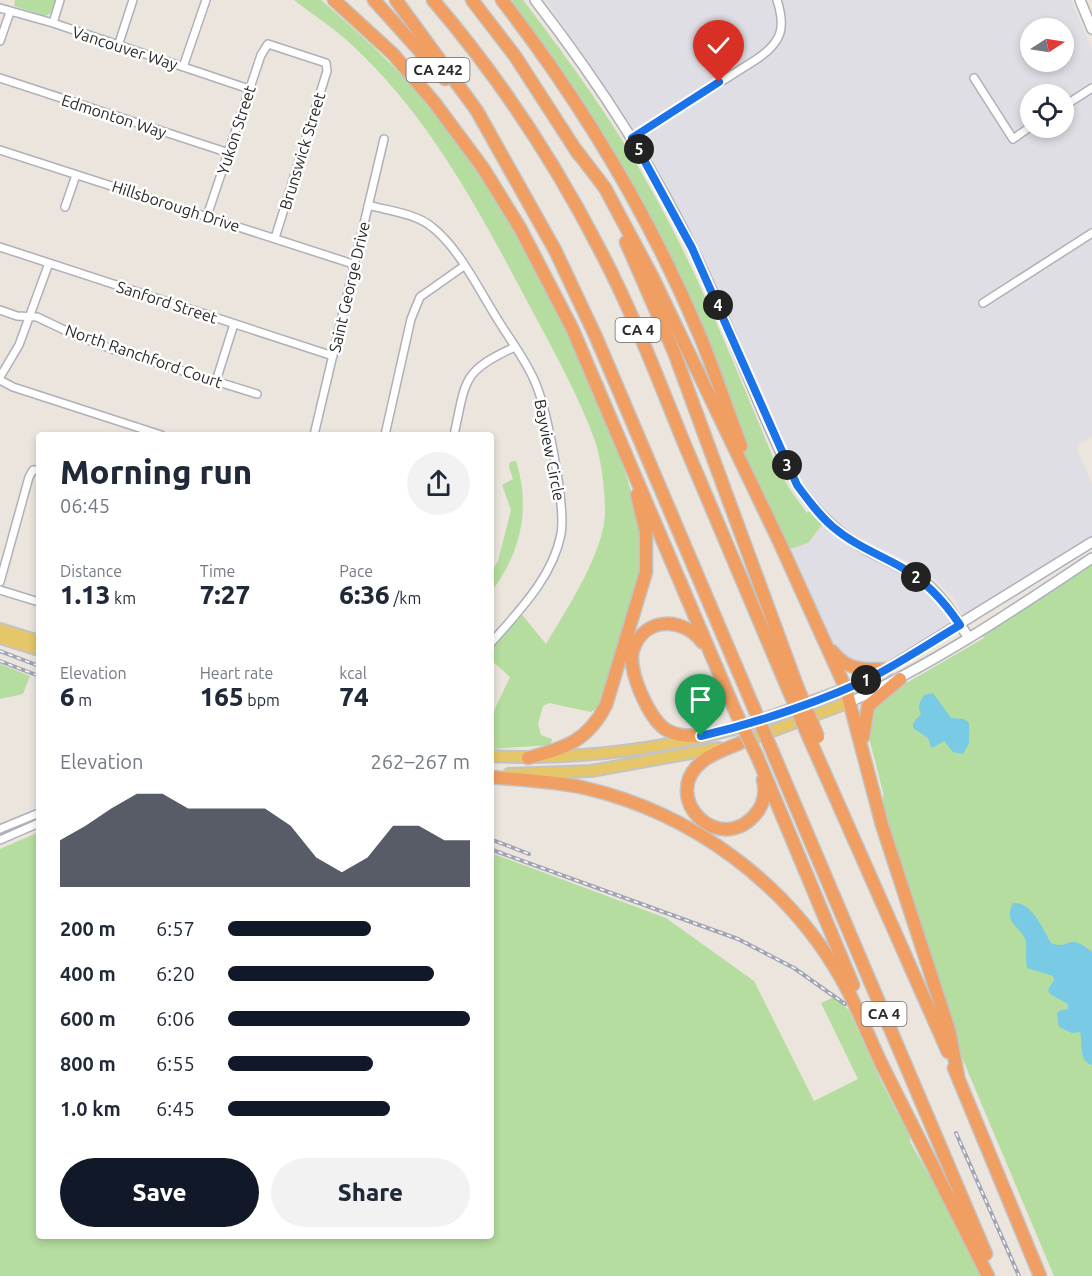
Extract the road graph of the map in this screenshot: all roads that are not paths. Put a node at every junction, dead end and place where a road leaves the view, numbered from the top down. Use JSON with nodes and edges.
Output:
{"nodes":[{"id":1,"x":60,"y":0,"type":"edge"},
{"id":2,"x":134,"y":0,"type":"edge"},
{"id":3,"x":206,"y":0,"type":"edge"},
{"id":4,"x":333,"y":0,"type":"edge"},
{"id":5,"x":374,"y":0,"type":"edge"},
{"id":6,"x":396,"y":0,"type":"edge"},
{"id":7,"x":433,"y":0,"type":"edge"},
{"id":8,"x":472,"y":0,"type":"edge"},
{"id":9,"x":502,"y":0,"type":"edge"},
{"id":10,"x":535,"y":0,"type":"edge"},
{"id":11,"x":777,"y":0,"type":"edge"},
{"id":12,"x":1080,"y":0,"type":"edge"},
{"id":13,"x":0,"y":8,"type":"edge"},
{"id":14,"x":10,"y":12,"type":"junction"},
{"id":15,"x":53,"y":23,"type":"junction"},
{"id":16,"x":1092,"y":27,"type":"edge"},
{"id":17,"x":0,"y":41,"type":"edge"},
{"id":18,"x":118,"y":46,"type":"junction"},
{"id":19,"x":326,"y":63,"type":"joint"},
{"id":20,"x":183,"y":67,"type":"junction"},
{"id":21,"x":0,"y":78,"type":"edge"},
{"id":22,"x":974,"y":78,"type":"dead end"},
{"id":23,"x":1092,"y":88,"type":"edge"},
{"id":24,"x":249,"y":89,"type":"junction"},
{"id":25,"x":1074,"y":100,"type":"edge"},
{"id":26,"x":1020,"y":134,"type":"edge"},
{"id":27,"x":632,"y":138,"type":"junction"},
{"id":28,"x":384,"y":139,"type":"dead end"},
{"id":29,"x":496,"y":145,"type":"junction"},
{"id":30,"x":0,"y":150,"type":"edge"},
{"id":31,"x":576,"y":150,"type":"junction"},
{"id":32,"x":229,"y":153,"type":"junction"},
{"id":33,"x":76,"y":175,"type":"junction"},
{"id":34,"x":368,"y":206,"type":"junction"},
{"id":35,"x":65,"y":207,"type":"dead end"},
{"id":36,"x":207,"y":216,"type":"junction"},
{"id":37,"x":1092,"y":233,"type":"edge"},
{"id":38,"x":275,"y":238,"type":"junction"},
{"id":39,"x":0,"y":247,"type":"edge"},
{"id":40,"x":49,"y":263,"type":"junction"},
{"id":41,"x":352,"y":264,"type":"junction"},
{"id":42,"x":464,"y":266,"type":"junction"},
{"id":43,"x":983,"y":303,"type":"dead end"},
{"id":44,"x":0,"y":310,"type":"edge"},
{"id":45,"x":30,"y":317,"type":"junction"},
{"id":46,"x":234,"y":324,"type":"junction"},
{"id":47,"x":515,"y":347,"type":"junction"},
{"id":48,"x":333,"y":356,"type":"junction"},
{"id":49,"x":0,"y":379,"type":"edge"},
{"id":50,"x":216,"y":381,"type":"junction"},
{"id":51,"x":257,"y":394,"type":"dead end"},
{"id":52,"x":606,"y":406,"type":"junction"},
{"id":53,"x":152,"y":432,"type":"edge"},
{"id":54,"x":315,"y":432,"type":"edge"},
{"id":55,"x":386,"y":432,"type":"edge"},
{"id":56,"x":455,"y":432,"type":"edge"},
{"id":57,"x":36,"y":470,"type":"edge"},
{"id":58,"x":778,"y":538,"type":"junction"},
{"id":59,"x":1092,"y":543,"type":"edge"},
{"id":60,"x":1092,"y":558,"type":"edge"},
{"id":61,"x":0,"y":582,"type":"edge"},
{"id":62,"x":0,"y":590,"type":"edge"},
{"id":63,"x":36,"y":601,"type":"edge"},
{"id":64,"x":960,"y":625,"type":"junction"},
{"id":65,"x":0,"y":628,"type":"edge"},
{"id":66,"x":822,"y":631,"type":"junction"},
{"id":67,"x":0,"y":638,"type":"edge"},
{"id":68,"x":969,"y":638,"type":"junction"},
{"id":69,"x":494,"y":639,"type":"edge"},
{"id":70,"x":36,"y":640,"type":"edge"},
{"id":71,"x":36,"y":649,"type":"edge"},
{"id":72,"x":717,"y":666,"type":"junction"},
{"id":73,"x":887,"y":669,"type":"junction"},
{"id":74,"x":900,"y":679,"type":"junction"},
{"id":75,"x":792,"y":687,"type":"junction"},
{"id":76,"x":846,"y":689,"type":"junction"},
{"id":77,"x":850,"y":702,"type":"junction"},
{"id":78,"x":701,"y":736,"type":"junction"},
{"id":79,"x":744,"y":741,"type":"junction"},
{"id":80,"x":862,"y":746,"type":"junction"},
{"id":81,"x":494,"y":756,"type":"edge"},
{"id":82,"x":755,"y":757,"type":"junction"},
{"id":83,"x":528,"y":758,"type":"junction"},
{"id":84,"x":494,"y":776,"type":"edge"},
{"id":85,"x":494,"y":776,"type":"edge"},
{"id":86,"x":36,"y":814,"type":"edge"},
{"id":87,"x":36,"y":824,"type":"edge"},
{"id":88,"x":0,"y":829,"type":"edge"},
{"id":89,"x":0,"y":840,"type":"edge"},
{"id":90,"x":958,"y":1076,"type":"junction"},
{"id":91,"x":895,"y":1090,"type":"junction"},
{"id":92,"x":988,"y":1276,"type":"edge"},
{"id":93,"x":995,"y":1276,"type":"edge"},
{"id":94,"x":1040,"y":1276,"type":"edge"}],
"edges":[{"from":1,"to":15,"type":"street"},
{"from":2,"to":18,"type":"street"},
{"from":3,"to":20,"type":"street"},
{"from":4,"to":52,"type":"highway"},
{"from":5,"to":29,"type":"highway","number":"CA 242"},
{"from":6,"to":29,"type":"highway","number":"CA 4"},
{"from":7,"to":75,"type":"highway","number":"CA 4"},
{"from":8,"to":31,"type":"highway"},
{"from":9,"to":58,"type":"highway"},
{"from":10,"to":27,"type":"street"},
{"from":11,"to":27,"type":"street"},
{"from":12,"to":16,"type":"street"},
{"from":13,"to":14,"type":"street","name":"Vancouver Way"},
{"from":14,"to":15,"type":"street","name":"Vancouver Way"},
{"from":14,"to":17,"type":"street"},
{"from":15,"to":18,"type":"street","name":"Vancouver Way"},
{"from":18,"to":20,"type":"street","name":"Vancouver Way"},
{"from":19,"to":24,"type":"street","name":"Yukon Street"},
{"from":19,"to":38,"type":"street","name":"Brunswick Street"},
{"from":20,"to":24,"type":"street","name":"Vancouver Way"},
{"from":21,"to":32,"type":"street","name":"Edmonton Way"},
{"from":22,"to":26,"type":"street"},
{"from":23,"to":25,"type":"street"},
{"from":24,"to":32,"type":"street","name":"Yukon Street"},
{"from":27,"to":64,"type":"street"},
{"from":28,"to":34,"type":"street","name":"Saint George Drive"},
{"from":29,"to":93,"type":"highway","number":"CA 4","bridge":true},
{"from":30,"to":33,"type":"street","name":"Hillsborough Drive"},
{"from":31,"to":58,"type":"highway"},
{"from":31,"to":75,"type":"highway"},
{"from":32,"to":36,"type":"street","name":"Yukon Street"},
{"from":33,"to":35,"type":"street"},
{"from":33,"to":36,"type":"street","name":"Hillsborough Drive"},
{"from":34,"to":41,"type":"street","name":"Saint George Drive"},
{"from":34,"to":42,"type":"street","name":"Bayview Circle"},
{"from":36,"to":38,"type":"street","name":"Hillsborough Drive"},
{"from":37,"to":43,"type":"street"},
{"from":38,"to":41,"type":"street","name":"Hillsborough Drive"},
{"from":39,"to":40,"type":"street","name":"Sanford Street"},
{"from":40,"to":45,"type":"street"},
{"from":40,"to":46,"type":"street","name":"Sanford Street"},
{"from":41,"to":48,"type":"street","name":"Saint George Drive"},
{"from":42,"to":47,"type":"street","name":"Bayview Circle"},
{"from":42,"to":55,"type":"street"},
{"from":44,"to":45,"type":"street","name":"North Ranchford Court"},
{"from":45,"to":49,"type":"street"},
{"from":45,"to":50,"type":"street","name":"North Ranchford Court"},
{"from":46,"to":48,"type":"street","name":"Sanford Street"},
{"from":46,"to":50,"type":"street"},
{"from":47,"to":56,"type":"street"},
{"from":47,"to":69,"type":"street","name":"Bayview Circle"},
{"from":48,"to":54,"type":"street","name":"Saint George Drive"},
{"from":49,"to":53,"type":"street"},
{"from":50,"to":51,"type":"street","name":"North Ranchford Court"},
{"from":52,"to":72,"type":"highway"},
{"from":52,"to":83,"type":"highway"},
{"from":57,"to":61,"type":"street"},
{"from":58,"to":66,"type":"highway"},
{"from":59,"to":64,"type":"street"},
{"from":60,"to":68,"type":"street"},
{"from":62,"to":63,"type":"street"},
{"from":64,"to":68,"type":"street"},
{"from":64,"to":73,"type":"street"},
{"from":65,"to":70,"type":"main road"},
{"from":66,"to":73,"type":"highway"},
{"from":66,"to":76,"type":"highway"},
{"from":67,"to":71,"type":"main road"},
{"from":68,"to":74,"type":"street"},
{"from":72,"to":78,"type":"highway"},
{"from":72,"to":79,"type":"highway","bridge":true},
{"from":73,"to":76,"type":"street"},
{"from":74,"to":77,"type":"street"},
{"from":74,"to":80,"type":"highway"},
{"from":75,"to":90,"type":"highway","number":"CA 4","bridge":true},
{"from":76,"to":77,"type":"highway"},
{"from":76,"to":78,"type":"main road"},
{"from":77,"to":79,"type":"main road"},
{"from":77,"to":80,"type":"highway"},
{"from":78,"to":83,"type":"main road"},
{"from":79,"to":82,"type":"highway","bridge":true},
{"from":79,"to":82,"type":"highway"},
{"from":79,"to":84,"type":"main road"},
{"from":80,"to":90,"type":"highway"},
{"from":81,"to":83,"type":"main road"},
{"from":82,"to":91,"type":"highway"},
{"from":85,"to":91,"type":"highway"},
{"from":86,"to":88,"type":"street"},
{"from":87,"to":89,"type":"street"},
{"from":90,"to":94,"type":"highway","number":"CA 4"},
{"from":91,"to":92,"type":"highway"}]}
